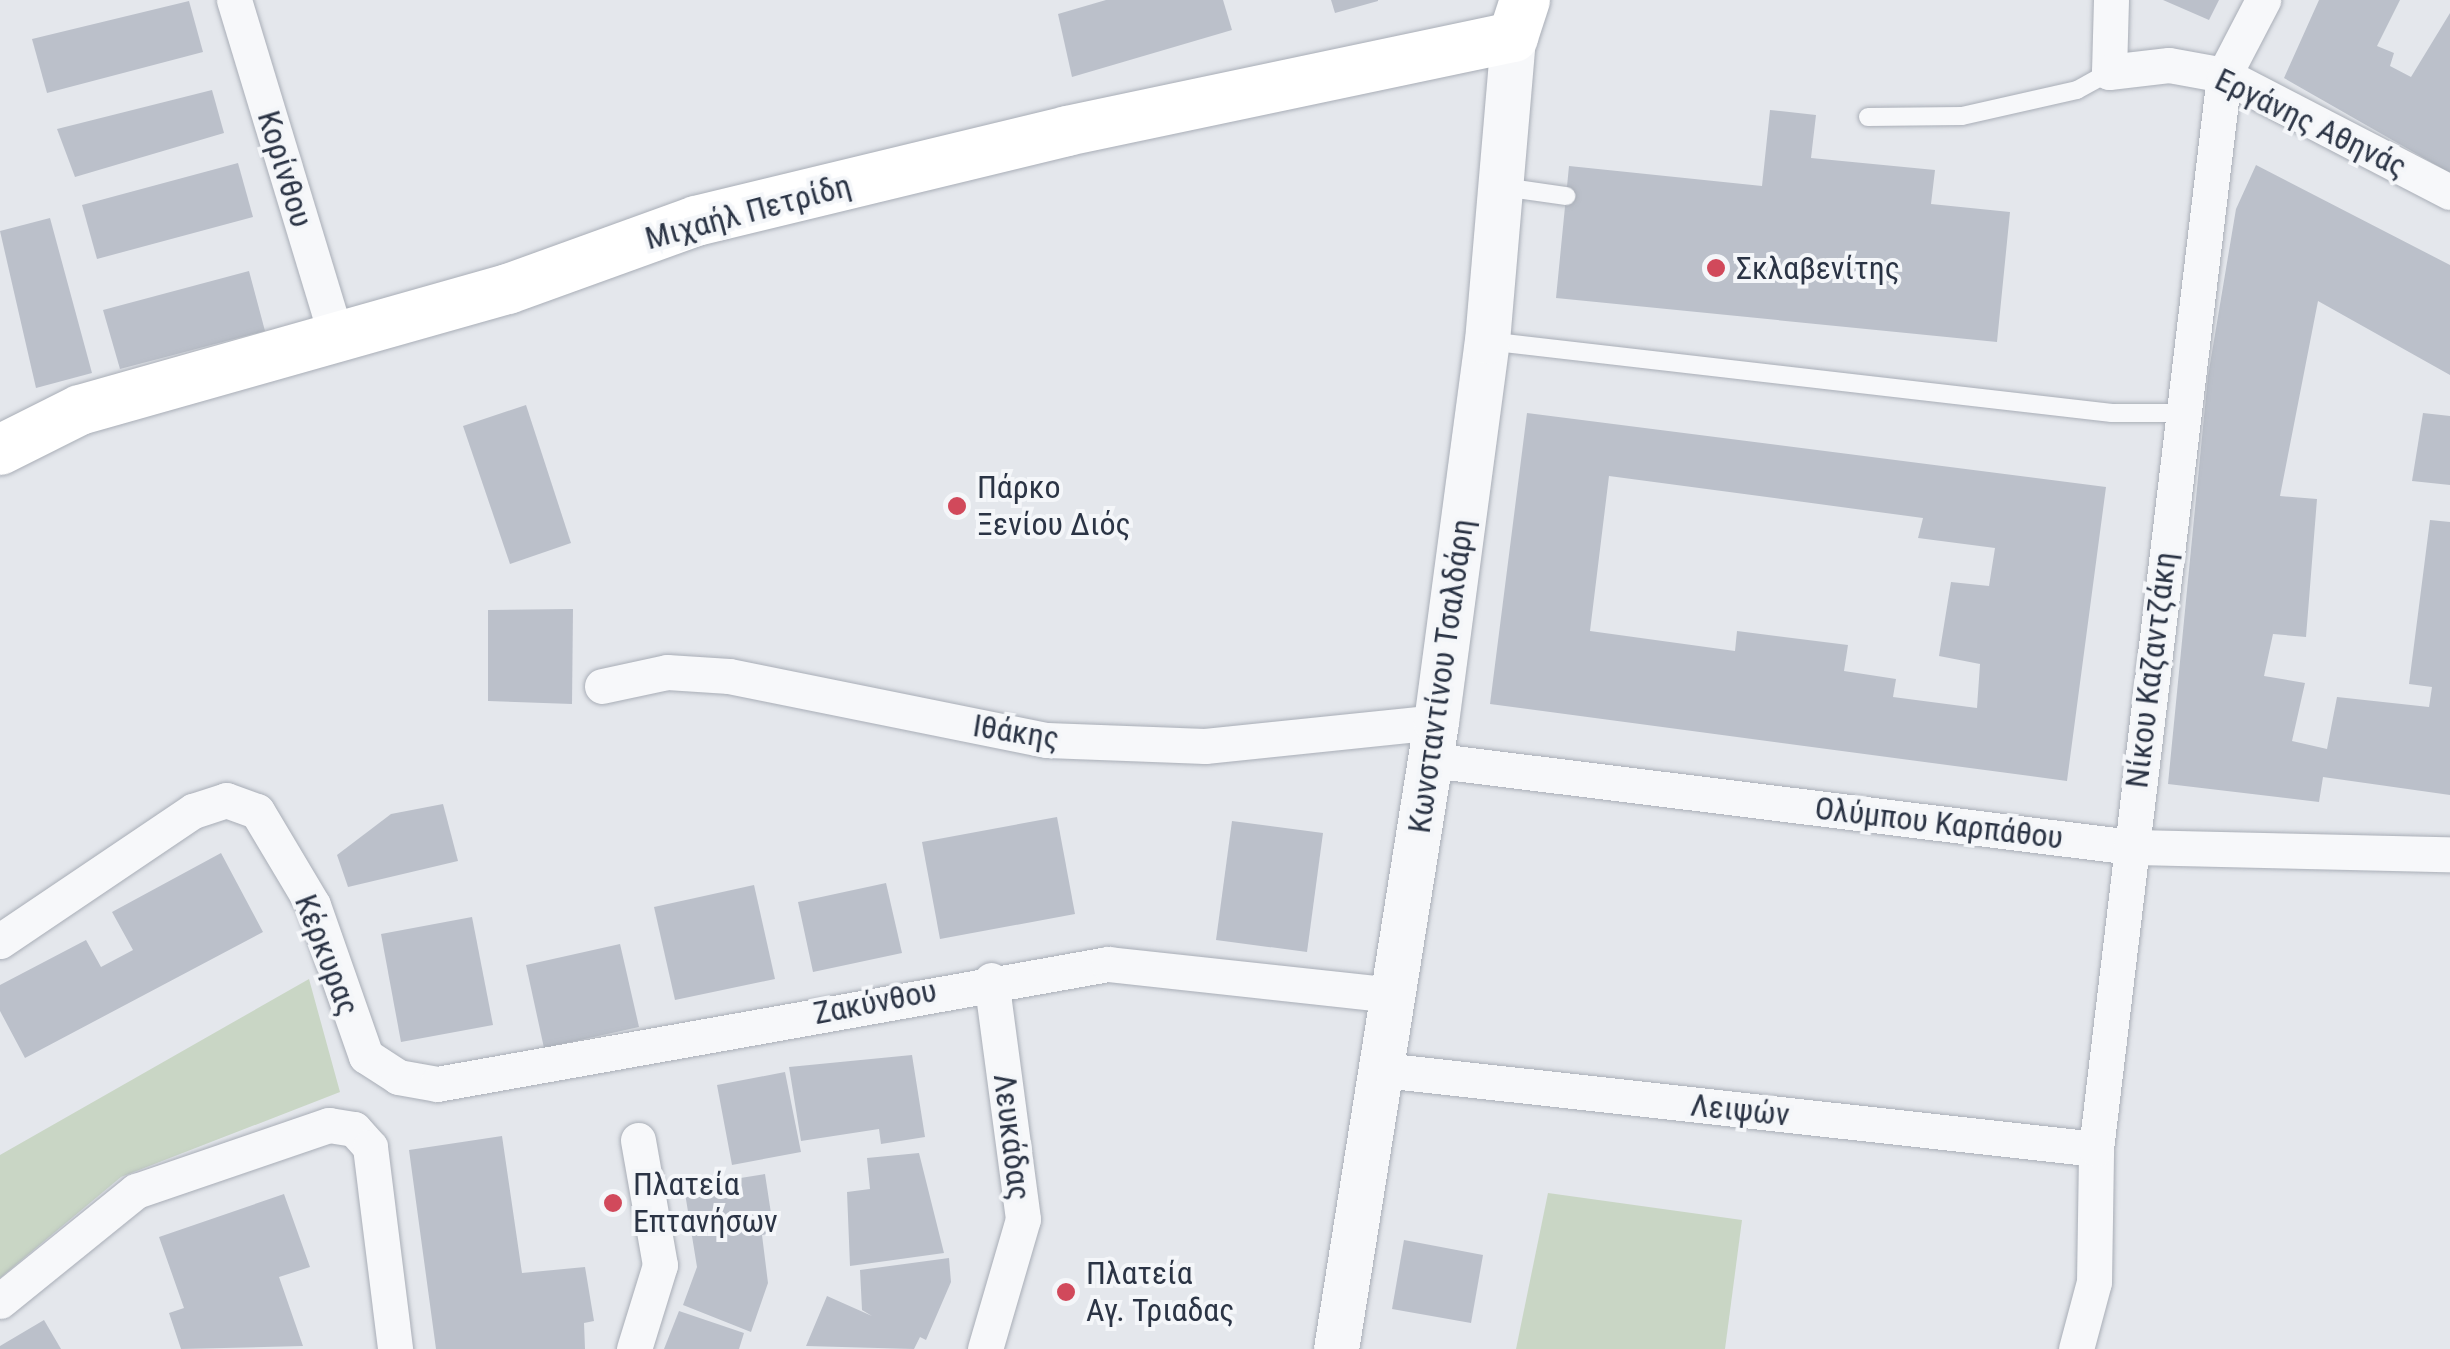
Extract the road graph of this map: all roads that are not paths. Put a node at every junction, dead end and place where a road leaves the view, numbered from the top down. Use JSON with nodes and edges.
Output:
{"nodes":[{"id":1,"x":234,"y":0,"type":"edge"},
{"id":2,"x":2111,"y":0,"type":"edge"},
{"id":3,"x":2263,"y":0,"type":"edge"},
{"id":4,"x":1519,"y":18,"type":"edge"},
{"id":5,"x":2109,"y":72,"type":"junction"},
{"id":6,"x":2224,"y":75,"type":"junction"},
{"id":7,"x":1868,"y":117,"type":"dead end"},
{"id":8,"x":1497,"y":186,"type":"junction"},
{"id":9,"x":2450,"y":192,"type":"edge"},
{"id":10,"x":1566,"y":196,"type":"dead end"},
{"id":11,"x":337,"y":338,"type":"junction"},
{"id":12,"x":1487,"y":341,"type":"junction"},
{"id":13,"x":2181,"y":412,"type":"junction"},
{"id":14,"x":0,"y":450,"type":"edge"},
{"id":15,"x":602,"y":686,"type":"dead end"},
{"id":16,"x":1433,"y":741,"type":"junction"},
{"id":17,"x":2131,"y":847,"type":"junction"},
{"id":18,"x":2450,"y":854,"type":"edge"},
{"id":19,"x":0,"y":941,"type":"edge"},
{"id":20,"x":992,"y":980,"type":"junction"},
{"id":21,"x":1394,"y":995,"type":"junction"},
{"id":22,"x":366,"y":1056,"type":"joint"},
{"id":23,"x":1383,"y":1070,"type":"junction"},
{"id":24,"x":638,"y":1140,"type":"dead end"},
{"id":25,"x":2096,"y":1150,"type":"junction"},
{"id":26,"x":0,"y":1302,"type":"edge"},
{"id":27,"x":395,"y":1349,"type":"edge"},
{"id":28,"x":634,"y":1349,"type":"edge"},
{"id":29,"x":986,"y":1349,"type":"edge"},
{"id":30,"x":1336,"y":1349,"type":"edge"},
{"id":31,"x":2076,"y":1349,"type":"edge"}],
"edges":[{"from":1,"to":11,"type":"street","name":"Κορίνθου"},
{"from":2,"to":5,"type":"street"},
{"from":3,"to":6,"type":"street","name":"Νίκου Καζαντζάκη"},
{"from":4,"to":8,"type":"street","name":"Κωνσταντίνου Τσαλδάρη"},
{"from":4,"to":11,"type":"main road","name":"Μιχαήλ Πετρίδη"},
{"from":5,"to":6,"type":"street","name":"Εργάνης Αθηνάς"},
{"from":5,"to":7,"type":"lane"},
{"from":6,"to":9,"type":"street","name":"Εργάνης Αθηνάς"},
{"from":6,"to":13,"type":"street","name":"Νίκου Καζαντζάκη"},
{"from":8,"to":10,"type":"lane"},
{"from":8,"to":12,"type":"street","name":"Κωνσταντίνου Τσαλδάρη"},
{"from":11,"to":14,"type":"main road","name":"Μιχαήλ Πετρίδη"},
{"from":12,"to":13,"type":"lane"},
{"from":12,"to":16,"type":"street","name":"Κωνσταντίνου Τσαλδάρη"},
{"from":13,"to":17,"type":"street","name":"Νίκου Καζαντζάκη"},
{"from":15,"to":16,"type":"street","name":"Ιθάκης"},
{"from":16,"to":17,"type":"street","name":"Ολύμπου Καρπάθου"},
{"from":16,"to":21,"type":"street","name":"Κωνσταντίνου Τσαλδάρη"},
{"from":17,"to":18,"type":"street","name":"Ολύμπου Καρπάθου"},
{"from":17,"to":25,"type":"street","name":"Νίκου Καζαντζάκη"},
{"from":19,"to":22,"type":"street","name":"Κέρκυρας"},
{"from":20,"to":21,"type":"street","name":"Ζακύνθου"},
{"from":20,"to":22,"type":"street","name":"Ζακύνθου"},
{"from":20,"to":29,"type":"street","name":"Λευκάδας"},
{"from":21,"to":23,"type":"street","name":"Κωνσταντίνου Τσαλδάρη"},
{"from":23,"to":25,"type":"street","name":"Λειψών"},
{"from":23,"to":30,"type":"street","name":"Κωνσταντίνου Τσαλδάρη"},
{"from":24,"to":28,"type":"street"},
{"from":25,"to":31,"type":"street","name":"Νίκου Καζαντζάκη"},
{"from":26,"to":27,"type":"street"}]}
